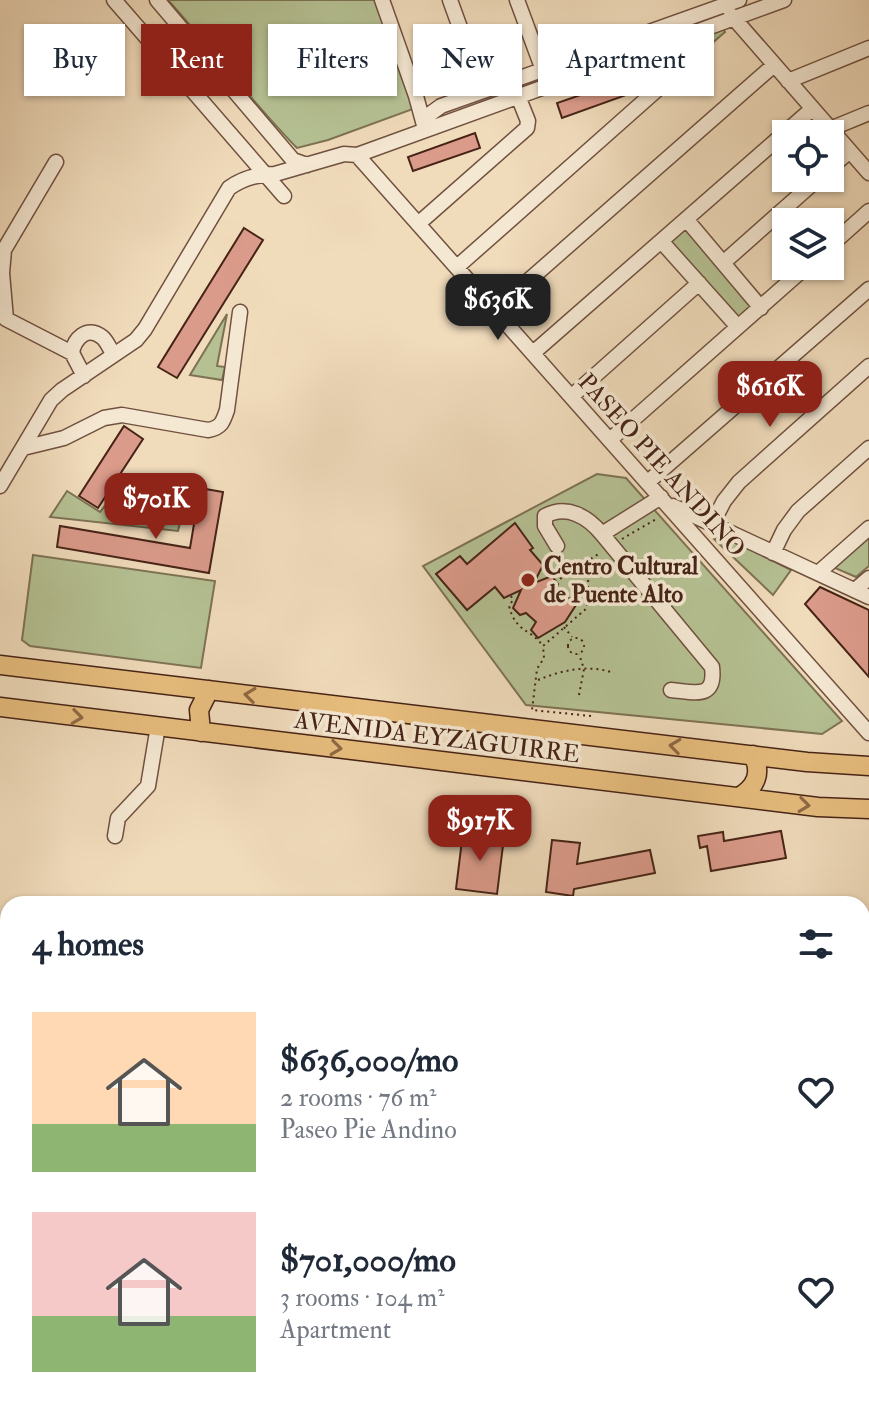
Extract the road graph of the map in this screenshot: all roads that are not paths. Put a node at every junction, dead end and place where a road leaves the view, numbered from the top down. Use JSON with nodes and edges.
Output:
{"nodes":[{"id":1,"x":114,"y":0,"type":"edge"},
{"id":2,"x":157,"y":0,"type":"edge"},
{"id":3,"x":382,"y":0,"type":"edge"},
{"id":4,"x":450,"y":0,"type":"edge"},
{"id":5,"x":517,"y":0,"type":"edge"},
{"id":6,"x":784,"y":0,"type":"edge"},
{"id":7,"x":729,"y":2,"type":"edge"},
{"id":8,"x":734,"y":20,"type":"junction"},
{"id":9,"x":459,"y":24,"type":"edge"},
{"id":10,"x":669,"y":24,"type":"edge"},
{"id":11,"x":714,"y":27,"type":"edge"},
{"id":12,"x":869,"y":48,"type":"edge"},
{"id":13,"x":538,"y":57,"type":"edge"},
{"id":14,"x":774,"y":65,"type":"junction"},
{"id":15,"x":788,"y":81,"type":"junction"},
{"id":16,"x":471,"y":96,"type":"edge"},
{"id":17,"x":518,"y":96,"type":"joint"},
{"id":18,"x":650,"y":96,"type":"edge"},
{"id":19,"x":812,"y":109,"type":"junction"},
{"id":20,"x":869,"y":113,"type":"edge"},
{"id":21,"x":822,"y":120,"type":"edge"},
{"id":22,"x":844,"y":123,"type":"edge"},
{"id":23,"x":425,"y":129,"type":"junction"},
{"id":24,"x":844,"y":144,"type":"edge"},
{"id":25,"x":850,"y":151,"type":"junction"},
{"id":26,"x":357,"y":155,"type":"junction"},
{"id":27,"x":844,"y":156,"type":"edge"},
{"id":28,"x":56,"y":162,"type":"dead end"},
{"id":29,"x":307,"y":165,"type":"junction"},
{"id":30,"x":869,"y":173,"type":"edge"},
{"id":31,"x":265,"y":174,"type":"junction"},
{"id":32,"x":803,"y":192,"type":"edge"},
{"id":33,"x":284,"y":196,"type":"dead end"},
{"id":34,"x":869,"y":211,"type":"edge"},
{"id":35,"x":686,"y":219,"type":"junction"},
{"id":36,"x":418,"y":224,"type":"junction"},
{"id":37,"x":844,"y":233,"type":"edge"},
{"id":38,"x":661,"y":241,"type":"junction"},
{"id":39,"x":723,"y":263,"type":"junction"},
{"id":40,"x":457,"y":267,"type":"junction"},
{"id":41,"x":792,"y":280,"type":"edge"},
{"id":42,"x":699,"y":283,"type":"junction"},
{"id":43,"x":869,"y":289,"type":"edge"},
{"id":44,"x":761,"y":308,"type":"junction"},
{"id":45,"x":495,"y":310,"type":"junction"},
{"id":46,"x":240,"y":312,"type":"dead end"},
{"id":47,"x":738,"y":327,"type":"junction"},
{"id":48,"x":72,"y":353,"type":"junction"},
{"id":49,"x":533,"y":353,"type":"junction"},
{"id":50,"x":113,"y":354,"type":"junction"},
{"id":51,"x":869,"y":366,"type":"edge"},
{"id":52,"x":84,"y":376,"type":"junction"},
{"id":53,"x":572,"y":396,"type":"junction"},
{"id":54,"x":611,"y":439,"type":"junction"},
{"id":55,"x":23,"y":448,"type":"junction"},
{"id":56,"x":869,"y":448,"type":"edge"},
{"id":57,"x":648,"y":482,"type":"junction"},
{"id":58,"x":0,"y":486,"type":"edge"},
{"id":59,"x":667,"y":503,"type":"junction"},
{"id":60,"x":712,"y":524,"type":"junction"},
{"id":61,"x":869,"y":528,"type":"edge"},
{"id":62,"x":606,"y":540,"type":"junction"},
{"id":63,"x":557,"y":546,"type":"dead end"},
{"id":64,"x":773,"y":553,"type":"junction"},
{"id":65,"x":818,"y":573,"type":"junction"},
{"id":66,"x":869,"y":578,"type":"edge"},
{"id":67,"x":862,"y":594,"type":"edge"},
{"id":68,"x":0,"y":665,"type":"edge"},
{"id":69,"x":209,"y":690,"type":"junction"},
{"id":70,"x":671,"y":690,"type":"dead end"},
{"id":71,"x":0,"y":707,"type":"edge"},
{"id":72,"x":158,"y":726,"type":"junction"},
{"id":73,"x":201,"y":732,"type":"junction"},
{"id":74,"x":869,"y":733,"type":"edge"},
{"id":75,"x":753,"y":755,"type":"junction"},
{"id":76,"x":869,"y":766,"type":"edge"},
{"id":77,"x":739,"y":797,"type":"junction"},
{"id":78,"x":869,"y":809,"type":"edge"},
{"id":79,"x":115,"y":836,"type":"dead end"}],
"edges":[{"from":1,"to":31,"type":"street"},
{"from":2,"to":29,"type":"street"},
{"from":3,"to":23,"type":"street"},
{"from":4,"to":9,"type":"street"},
{"from":5,"to":13,"type":"street"},
{"from":6,"to":8,"type":"street"},
{"from":7,"to":8,"type":"street"},
{"from":7,"to":10,"type":"street"},
{"from":8,"to":11,"type":"street"},
{"from":8,"to":14,"type":"street"},
{"from":12,"to":15,"type":"street"},
{"from":14,"to":15,"type":"street"},
{"from":14,"to":45,"type":"street"},
{"from":15,"to":19,"type":"street"},
{"from":16,"to":23,"type":"street"},
{"from":17,"to":23,"type":"street"},
{"from":17,"to":36,"type":"street"},
{"from":18,"to":40,"type":"street"},
{"from":19,"to":21,"type":"street"},
{"from":19,"to":35,"type":"street"},
{"from":20,"to":22,"type":"street"},
{"from":23,"to":26,"type":"street"},
{"from":24,"to":25,"type":"street"},
{"from":25,"to":27,"type":"street"},
{"from":25,"to":30,"type":"street"},
{"from":26,"to":29,"type":"street"},
{"from":26,"to":36,"type":"street","name":"PASEO PIE ANDINO"},
{"from":28,"to":48,"type":"street"},
{"from":29,"to":31,"type":"street"},
{"from":31,"to":33,"type":"street"},
{"from":31,"to":50,"type":"street"},
{"from":32,"to":39,"type":"street"},
{"from":34,"to":37,"type":"street"},
{"from":35,"to":38,"type":"street"},
{"from":35,"to":39,"type":"street"},
{"from":36,"to":40,"type":"street","name":"PASEO PIE ANDINO"},
{"from":38,"to":42,"type":"street"},
{"from":38,"to":49,"type":"street"},
{"from":39,"to":44,"type":"street"},
{"from":40,"to":45,"type":"street","name":"PASEO PIE ANDINO"},
{"from":41,"to":44,"type":"street"},
{"from":42,"to":47,"type":"street"},
{"from":42,"to":53,"type":"street"},
{"from":43,"to":57,"type":"street"},
{"from":44,"to":47,"type":"street"},
{"from":45,"to":49,"type":"street","name":"PASEO PIE ANDINO"},
{"from":46,"to":55,"type":"street"},
{"from":47,"to":54,"type":"street"},
{"from":48,"to":50,"type":"street"},
{"from":48,"to":52,"type":"street"},
{"from":49,"to":53,"type":"street","name":"PASEO PIE ANDINO"},
{"from":50,"to":52,"type":"street"},
{"from":51,"to":60,"type":"street"},
{"from":52,"to":55,"type":"street"},
{"from":53,"to":54,"type":"street","name":"PASEO PIE ANDINO"},
{"from":54,"to":57,"type":"street","name":"PASEO PIE ANDINO"},
{"from":55,"to":58,"type":"street"},
{"from":56,"to":64,"type":"street"},
{"from":57,"to":59,"type":"street","name":"PASEO PIE ANDINO"},
{"from":59,"to":60,"type":"street"},
{"from":59,"to":62,"type":"street"},
{"from":59,"to":74,"type":"street","name":"PASEO PIE ANDINO"},
{"from":60,"to":64,"type":"street"},
{"from":61,"to":65,"type":"street"},
{"from":62,"to":63,"type":"street"},
{"from":62,"to":70,"type":"street"},
{"from":64,"to":65,"type":"street"},
{"from":65,"to":67,"type":"street"},
{"from":66,"to":67,"type":"street"},
{"from":68,"to":69,"type":"main road","name":"AVENIDA EYZAGUIRRE"},
{"from":69,"to":73,"type":"main road"},
{"from":75,"to":69,"type":"main road","name":"AVENIDA EYZAGUIRRE","one_way":true},
{"from":71,"to":72,"type":"main road","name":"AVENIDA EYZAGUIRRE","one_way":true},
{"from":72,"to":73,"type":"main road","name":"AVENIDA EYZAGUIRRE"},
{"from":72,"to":79,"type":"street"},
{"from":73,"to":77,"type":"main road","name":"AVENIDA EYZAGUIRRE","one_way":true},
{"from":75,"to":76,"type":"main road","name":"AVENIDA EYZAGUIRRE"},
{"from":75,"to":77,"type":"main road"},
{"from":77,"to":78,"type":"main road","name":"AVENIDA EYZAGUIRRE","one_way":true}]}
